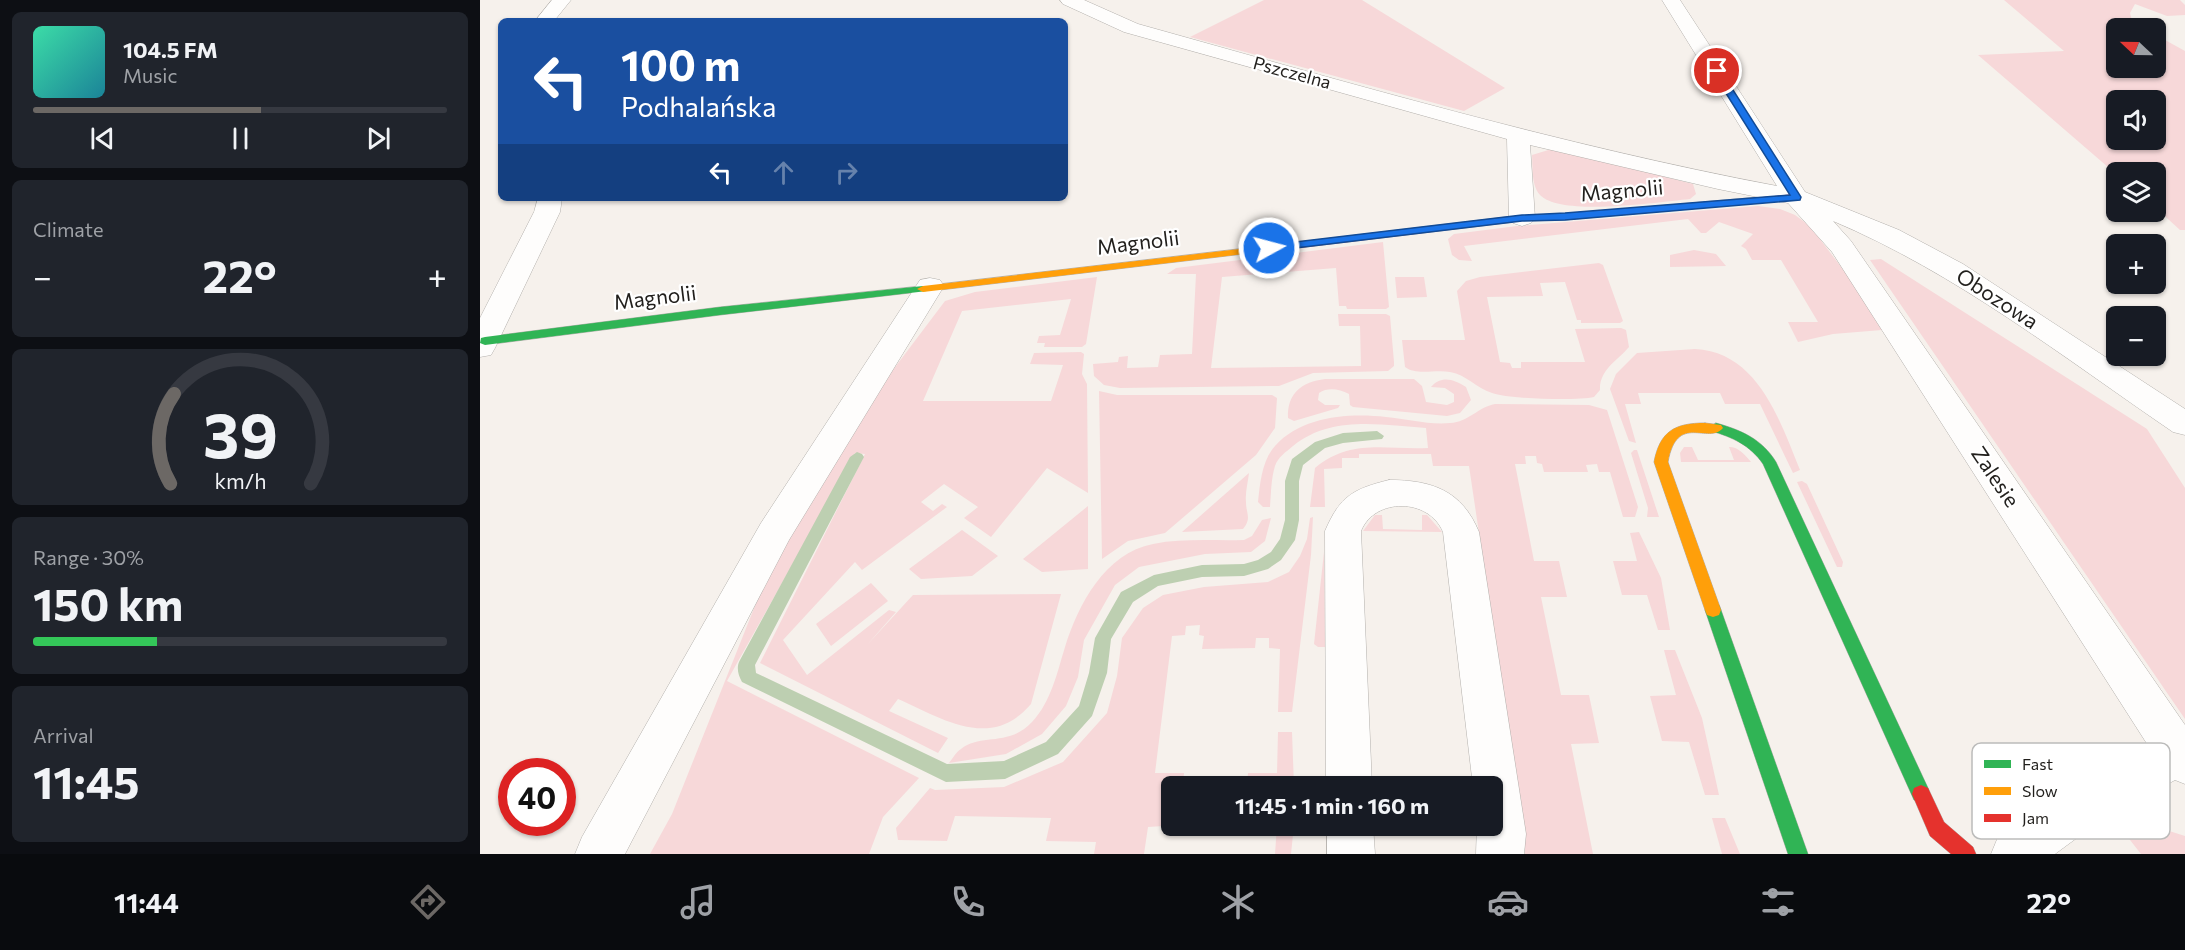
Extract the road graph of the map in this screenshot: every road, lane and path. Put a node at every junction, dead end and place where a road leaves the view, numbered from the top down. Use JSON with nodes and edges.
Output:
{"nodes":[{"id":1,"x":562,"y":0,"type":"edge"},
{"id":2,"x":1069,"y":0,"type":"edge"},
{"id":3,"x":1671,"y":0,"type":"edge"},
{"id":4,"x":547,"y":18,"type":"edge"},
{"id":5,"x":1518,"y":135,"type":"junction"},
{"id":6,"x":1796,"y":197,"type":"junction"},
{"id":7,"x":549,"y":201,"type":"edge"},
{"id":8,"x":1522,"y":218,"type":"junction"},
{"id":9,"x":930,"y":286,"type":"junction"},
{"id":10,"x":483,"y":344,"type":"edge"},
{"id":11,"x":2185,"y":424,"type":"edge"},
{"id":12,"x":2182,"y":759,"type":"edge"},
{"id":13,"x":1349,"y":776,"type":"edge"},
{"id":14,"x":1494,"y":776,"type":"edge"},
{"id":15,"x":1350,"y":836,"type":"edge"},
{"id":16,"x":1502,"y":836,"type":"edge"},
{"id":17,"x":2036,"y":839,"type":"edge"},
{"id":18,"x":599,"y":854,"type":"edge"},
{"id":19,"x":1351,"y":854,"type":"edge"},
{"id":20,"x":1500,"y":854,"type":"edge"},
{"id":21,"x":1798,"y":854,"type":"edge"},
{"id":22,"x":1966,"y":854,"type":"edge"},
{"id":23,"x":2015,"y":854,"type":"edge"}],
"edges":[{"from":1,"to":4,"type":"street"},
{"from":2,"to":5,"type":"street","name":"Pszczelna"},
{"from":3,"to":6,"type":"street","name":"Zalesie"},
{"from":5,"to":6,"type":"street","name":"Pszczelna"},
{"from":5,"to":8,"type":"street"},
{"from":6,"to":8,"type":"street","name":"Magnolii"},
{"from":6,"to":11,"type":"street","name":"Obozowa"},
{"from":6,"to":12,"type":"street","name":"Zalesie"},
{"from":7,"to":10,"type":"street"},
{"from":8,"to":9,"type":"street","name":"Magnolii"},
{"from":9,"to":10,"type":"street","name":"Magnolii"},
{"from":9,"to":18,"type":"street"},
{"from":13,"to":14,"type":"street"},
{"from":15,"to":19,"type":"street"},
{"from":16,"to":20,"type":"street"},
{"from":17,"to":23,"type":"street"},
{"from":21,"to":22,"type":"street"}]}
